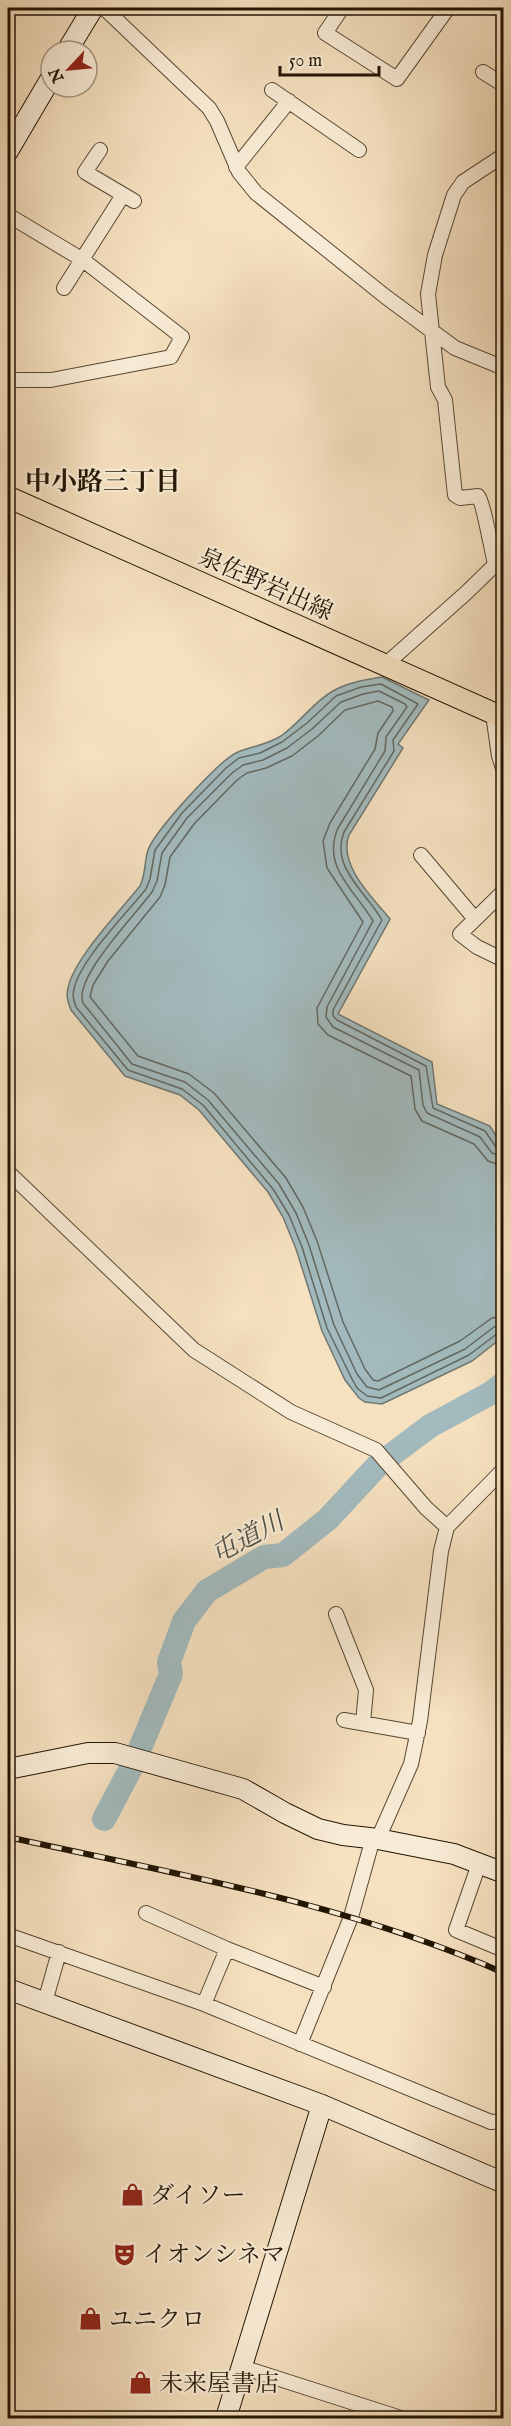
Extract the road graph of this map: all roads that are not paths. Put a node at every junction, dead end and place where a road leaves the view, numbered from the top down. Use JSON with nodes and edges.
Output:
{"nodes":[{"id":1,"x":93,"y":8,"type":"edge"},
{"id":2,"x":104,"y":8,"type":"edge"},
{"id":3,"x":342,"y":8,"type":"edge"},
{"id":4,"x":448,"y":8,"type":"edge"},
{"id":5,"x":74,"y":39,"type":"edge"},
{"id":6,"x":483,"y":72,"type":"dead end"},
{"id":7,"x":504,"y":85,"type":"edge"},
{"id":8,"x":272,"y":90,"type":"dead end"},
{"id":9,"x":39,"y":98,"type":"edge"},
{"id":10,"x":289,"y":101,"type":"junction"},
{"id":11,"x":100,"y":150,"type":"dead end"},
{"id":12,"x":359,"y":150,"type":"dead end"},
{"id":13,"x":8,"y":151,"type":"edge"},
{"id":14,"x":504,"y":155,"type":"edge"},
{"id":15,"x":236,"y":167,"type":"junction"},
{"id":16,"x":8,"y":215,"type":"edge"},
{"id":17,"x":83,"y":260,"type":"junction"},
{"id":18,"x":64,"y":288,"type":"dead end"},
{"id":19,"x":432,"y":332,"type":"junction"},
{"id":20,"x":504,"y":368,"type":"edge"},
{"id":21,"x":8,"y":380,"type":"edge"},
{"id":22,"x":8,"y":497,"type":"edge"},
{"id":23,"x":499,"y":560,"type":"edge"},
{"id":24,"x":385,"y":665,"type":"junction"},
{"id":25,"x":498,"y":716,"type":"edge"},
{"id":26,"x":504,"y":771,"type":"edge"},
{"id":27,"x":421,"y":855,"type":"dead end"},
{"id":28,"x":504,"y":891,"type":"edge"},
{"id":29,"x":475,"y":919,"type":"junction"},
{"id":30,"x":504,"y":960,"type":"edge"},
{"id":31,"x":8,"y":1172,"type":"edge"},
{"id":32,"x":504,"y":1469,"type":"edge"},
{"id":33,"x":447,"y":1527,"type":"junction"},
{"id":34,"x":336,"y":1614,"type":"dead end"},
{"id":35,"x":344,"y":1720,"type":"dead end"},
{"id":36,"x":363,"y":1723,"type":"junction"},
{"id":37,"x":418,"y":1732,"type":"junction"},
{"id":38,"x":8,"y":1769,"type":"edge"},
{"id":39,"x":375,"y":1838,"type":"junction"},
{"id":40,"x":479,"y":1864,"type":"junction"},
{"id":41,"x":504,"y":1874,"type":"edge"},
{"id":42,"x":146,"y":1913,"type":"dead end"},
{"id":43,"x":8,"y":1935,"type":"edge"},
{"id":44,"x":227,"y":1949,"type":"junction"},
{"id":45,"x":504,"y":1950,"type":"edge"},
{"id":46,"x":59,"y":1952,"type":"junction"},
{"id":47,"x":324,"y":1987,"type":"junction"},
{"id":48,"x":8,"y":1989,"type":"edge"},
{"id":49,"x":45,"y":2002,"type":"junction"},
{"id":50,"x":204,"y":2004,"type":"junction"},
{"id":51,"x":300,"y":2044,"type":"junction"},
{"id":52,"x":322,"y":2105,"type":"junction"},
{"id":53,"x":504,"y":2121,"type":"edge"},
{"id":54,"x":504,"y":2183,"type":"edge"},
{"id":55,"x":242,"y":2367,"type":"junction"},
{"id":56,"x":226,"y":2418,"type":"edge"},
{"id":57,"x":401,"y":2418,"type":"edge"}],
"edges":[{"from":1,"to":5,"type":"street"},
{"from":2,"to":15,"type":"street"},
{"from":3,"to":4,"type":"street"},
{"from":6,"to":7,"type":"street"},
{"from":8,"to":10,"type":"street"},
{"from":9,"to":13,"type":"street"},
{"from":10,"to":12,"type":"street"},
{"from":10,"to":15,"type":"street"},
{"from":11,"to":17,"type":"street"},
{"from":14,"to":19,"type":"street"},
{"from":15,"to":19,"type":"street"},
{"from":16,"to":17,"type":"street"},
{"from":17,"to":18,"type":"street"},
{"from":17,"to":21,"type":"street"},
{"from":19,"to":20,"type":"street"},
{"from":19,"to":23,"type":"street"},
{"from":22,"to":24,"type":"main road","name":"泉佐野岩出線"},
{"from":23,"to":24,"type":"street"},
{"from":24,"to":25,"type":"main road","name":"泉佐野岩出線"},
{"from":25,"to":26,"type":"street"},
{"from":27,"to":29,"type":"street"},
{"from":28,"to":29,"type":"street"},
{"from":29,"to":30,"type":"street"},
{"from":31,"to":33,"type":"street"},
{"from":32,"to":33,"type":"street"},
{"from":33,"to":37,"type":"street"},
{"from":34,"to":36,"type":"street"},
{"from":35,"to":36,"type":"street"},
{"from":36,"to":37,"type":"street"},
{"from":37,"to":39,"type":"street"},
{"from":38,"to":39,"type":"street"},
{"from":39,"to":40,"type":"street"},
{"from":39,"to":47,"type":"street"},
{"from":40,"to":41,"type":"street"},
{"from":40,"to":45,"type":"street"},
{"from":42,"to":44,"type":"street"},
{"from":43,"to":46,"type":"street"},
{"from":44,"to":47,"type":"street"},
{"from":44,"to":50,"type":"street"},
{"from":46,"to":49,"type":"street"},
{"from":46,"to":50,"type":"street"},
{"from":47,"to":51,"type":"street"},
{"from":48,"to":49,"type":"street"},
{"from":49,"to":52,"type":"street"},
{"from":50,"to":51,"type":"street"},
{"from":51,"to":53,"type":"street"},
{"from":52,"to":54,"type":"street"},
{"from":52,"to":55,"type":"street"},
{"from":55,"to":56,"type":"street"},
{"from":55,"to":57,"type":"street"}]}
